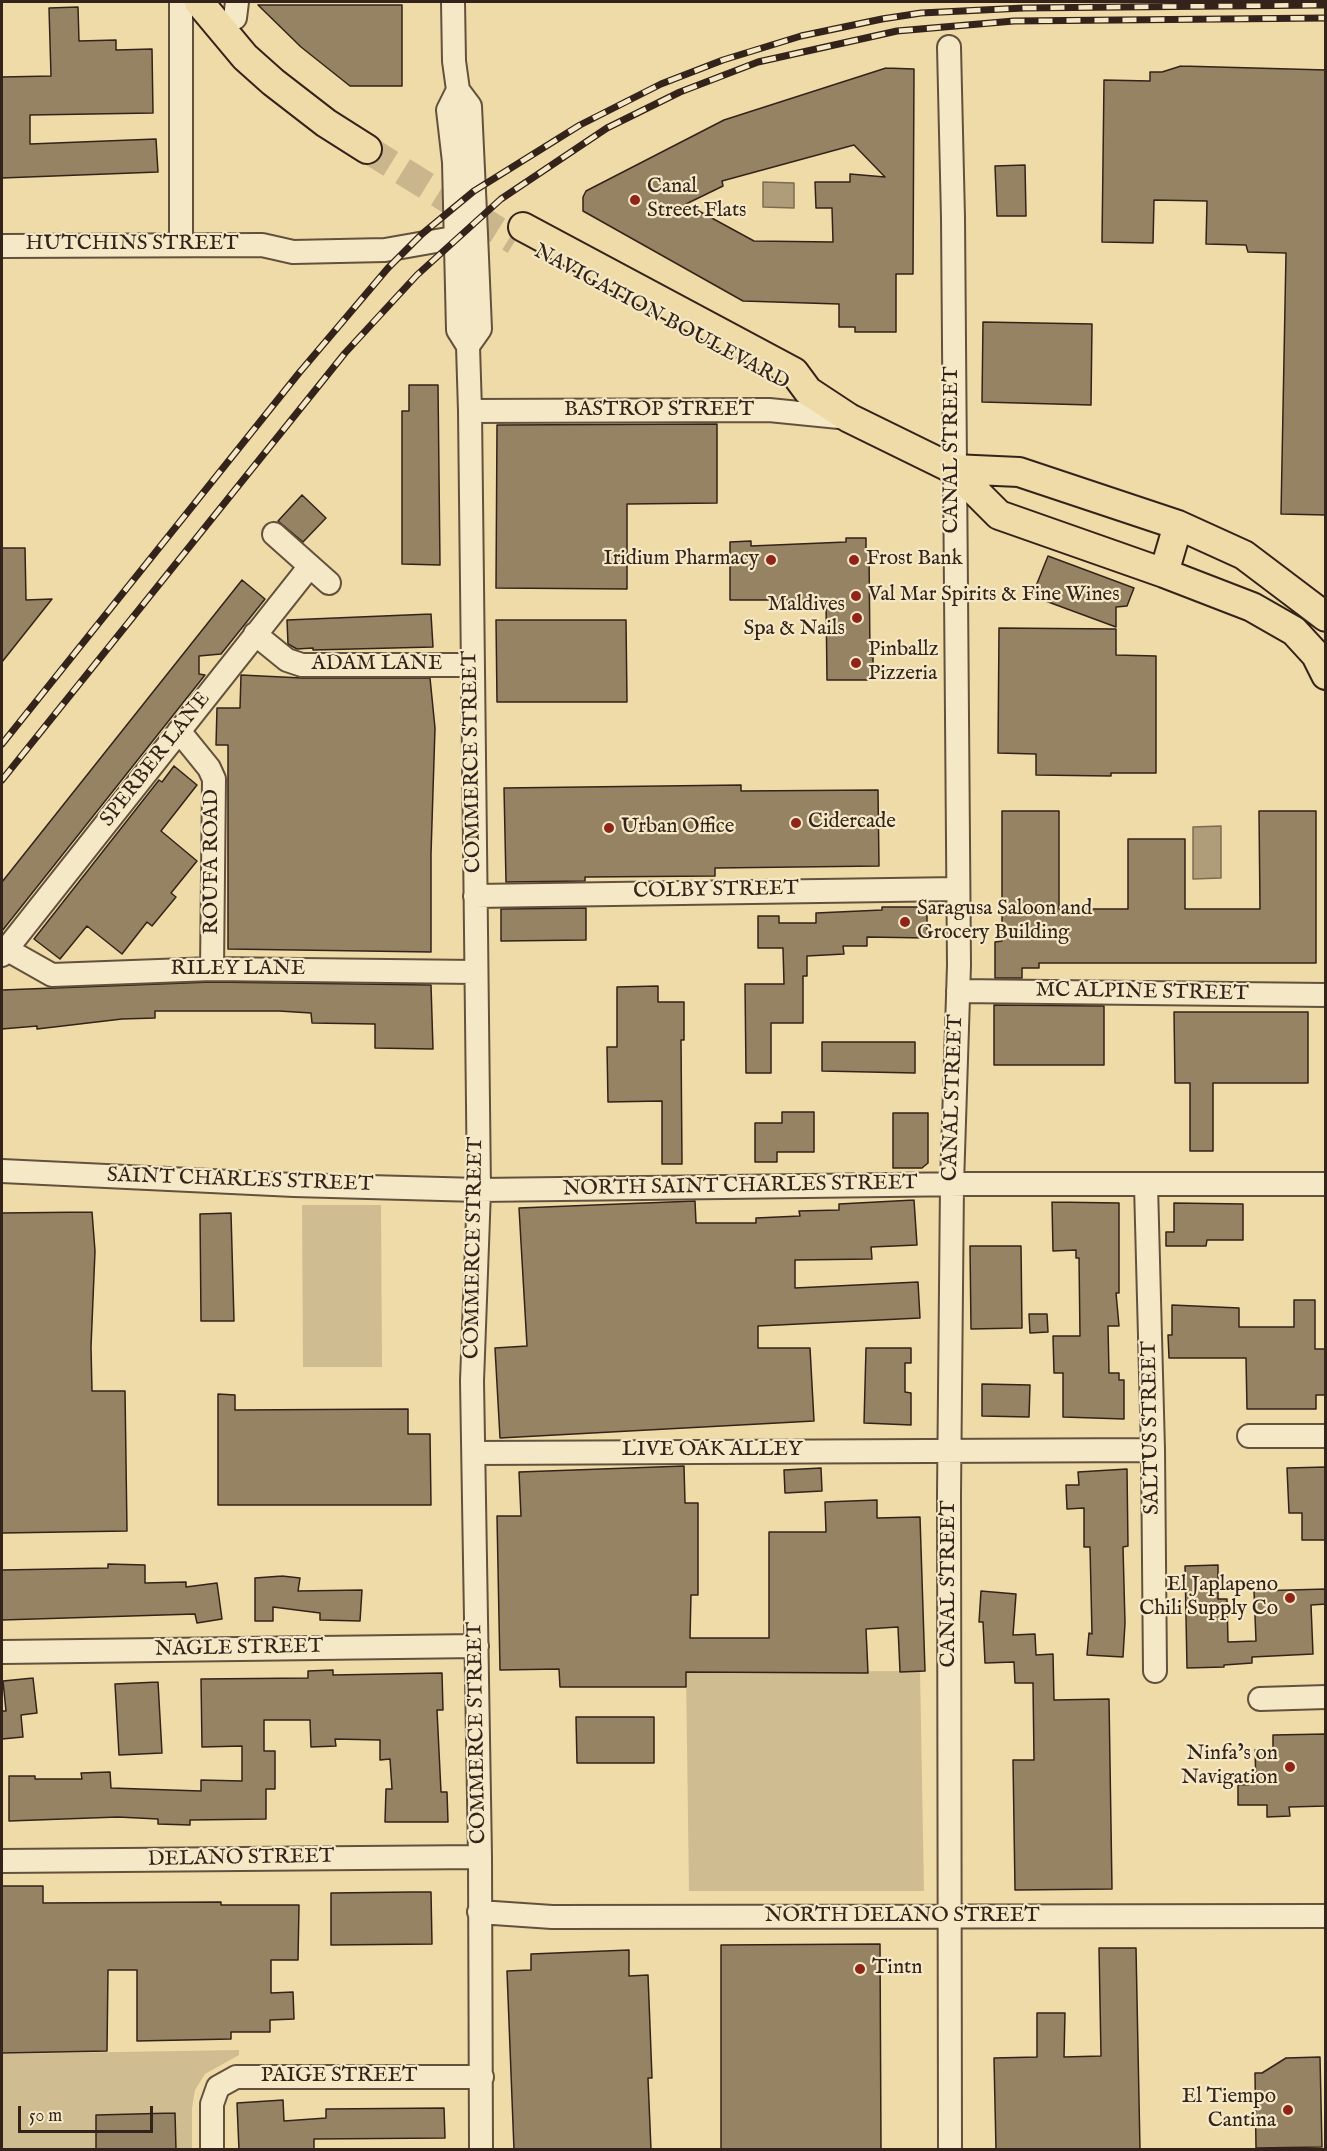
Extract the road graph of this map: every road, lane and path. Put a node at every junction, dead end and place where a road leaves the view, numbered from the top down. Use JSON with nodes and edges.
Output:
{"nodes":[{"id":1,"x":181,"y":2,"type":"edge"},
{"id":2,"x":199,"y":2,"type":"edge"},
{"id":3,"x":453,"y":2,"type":"edge"},
{"id":4,"x":231,"y":7,"type":"edge"},
{"id":5,"x":949,"y":47,"type":"dead end"},
{"id":6,"x":519,"y":234,"type":"tunnel mouth"},
{"id":7,"x":466,"y":235,"type":"junction"},
{"id":8,"x":181,"y":245,"type":"junction"},
{"id":9,"x":2,"y":246,"type":"edge"},
{"id":10,"x":470,"y":411,"type":"junction"},
{"id":11,"x":849,"y":418,"type":"junction"},
{"id":12,"x":953,"y":469,"type":"junction"},
{"id":13,"x":1178,"y":525,"type":"junction"},
{"id":14,"x":273,"y":534,"type":"dead end"},
{"id":15,"x":310,"y":566,"type":"junction"},
{"id":16,"x":1164,"y":573,"type":"junction"},
{"id":17,"x":329,"y":583,"type":"dead end"},
{"id":18,"x":1326,"y":617,"type":"edge"},
{"id":19,"x":255,"y":634,"type":"junction"},
{"id":20,"x":472,"y":665,"type":"junction"},
{"id":21,"x":1326,"y":675,"type":"edge"},
{"id":22,"x":179,"y":730,"type":"junction"},
{"id":23,"x":957,"y":889,"type":"junction"},
{"id":24,"x":475,"y":896,"type":"junction"},
{"id":25,"x":4,"y":952,"type":"edge"},
{"id":26,"x":212,"y":969,"type":"junction"},
{"id":27,"x":476,"y":972,"type":"junction"},
{"id":28,"x":958,"y":991,"type":"junction"},
{"id":29,"x":1326,"y":995,"type":"edge"},
{"id":30,"x":2,"y":1171,"type":"edge"},
{"id":31,"x":952,"y":1184,"type":"junction"},
{"id":32,"x":1326,"y":1184,"type":"edge"},
{"id":33,"x":1146,"y":1185,"type":"junction"},
{"id":34,"x":479,"y":1190,"type":"junction"},
{"id":35,"x":1249,"y":1436,"type":"dead end"},
{"id":36,"x":1326,"y":1436,"type":"edge"},
{"id":37,"x":950,"y":1450,"type":"junction"},
{"id":38,"x":1153,"y":1450,"type":"junction"},
{"id":39,"x":474,"y":1453,"type":"junction"},
{"id":40,"x":477,"y":1646,"type":"junction"},
{"id":41,"x":2,"y":1652,"type":"edge"},
{"id":42,"x":1155,"y":1671,"type":"dead end"},
{"id":43,"x":1326,"y":1697,"type":"edge"},
{"id":44,"x":1260,"y":1699,"type":"dead end"},
{"id":45,"x":480,"y":1857,"type":"junction"},
{"id":46,"x":2,"y":1861,"type":"edge"},
{"id":47,"x":479,"y":1912,"type":"junction"},
{"id":48,"x":1326,"y":1916,"type":"edge"},
{"id":49,"x":950,"y":1918,"type":"junction"},
{"id":50,"x":482,"y":2077,"type":"junction"},
{"id":51,"x":212,"y":2150,"type":"edge"},
{"id":52,"x":481,"y":2150,"type":"edge"},
{"id":53,"x":950,"y":2150,"type":"edge"}],
"edges":[{"from":1,"to":8,"type":"street"},
{"from":2,"to":4,"type":"main road"},
{"from":3,"to":7,"type":"street","name":"COMMERCE STREET"},
{"from":5,"to":12,"type":"street","name":"CANAL STREET"},
{"from":6,"to":11,"type":"main road","name":"NAVIGATION BOULEVARD"},
{"from":7,"to":8,"type":"street","name":"HUTCHINS STREET"},
{"from":7,"to":10,"type":"street","name":"COMMERCE STREET"},
{"from":8,"to":9,"type":"street","name":"HUTCHINS STREET"},
{"from":10,"to":11,"type":"street","name":"BASTROP STREET"},
{"from":10,"to":20,"type":"street","name":"COMMERCE STREET"},
{"from":11,"to":12,"type":"main road","name":"NAVIGATION BOULEVARD"},
{"from":12,"to":13,"type":"main road","name":"NAVIGATION BOULEVARD"},
{"from":12,"to":16,"type":"main road","name":"NAVIGATION BOULEVARD"},
{"from":12,"to":23,"type":"street","name":"CANAL STREET"},
{"from":13,"to":16,"type":"main road"},
{"from":13,"to":18,"type":"main road","name":"NAVIGATION BOULEVARD"},
{"from":14,"to":15,"type":"street"},
{"from":15,"to":17,"type":"street"},
{"from":15,"to":19,"type":"street","name":"SPERBER LANE"},
{"from":16,"to":21,"type":"main road","name":"NAVIGATION BOULEVARD"},
{"from":19,"to":20,"type":"street","name":"ADAM LANE"},
{"from":19,"to":22,"type":"street","name":"SPERBER LANE"},
{"from":20,"to":24,"type":"street","name":"COMMERCE STREET"},
{"from":22,"to":25,"type":"street","name":"SPERBER LANE"},
{"from":22,"to":26,"type":"street","name":"ROUFA ROAD"},
{"from":23,"to":24,"type":"street","name":"COLBY STREET"},
{"from":23,"to":28,"type":"street","name":"CANAL STREET"},
{"from":24,"to":27,"type":"street","name":"COMMERCE STREET"},
{"from":25,"to":26,"type":"street","name":"RILEY LANE"},
{"from":26,"to":27,"type":"street","name":"RILEY LANE"},
{"from":27,"to":34,"type":"street","name":"COMMERCE STREET"},
{"from":28,"to":29,"type":"street","name":"MC ALPINE STREET"},
{"from":28,"to":31,"type":"street","name":"CANAL STREET"},
{"from":30,"to":34,"type":"street","name":"SAINT CHARLES STREET"},
{"from":31,"to":33,"type":"street","name":"NORTH SAINT CHARLES STREET"},
{"from":31,"to":34,"type":"street","name":"NORTH SAINT CHARLES STREET"},
{"from":31,"to":37,"type":"street","name":"CANAL STREET"},
{"from":32,"to":33,"type":"street","name":"NORTH SAINT CHARLES STREET"},
{"from":33,"to":38,"type":"street","name":"SALTUS STREET"},
{"from":34,"to":39,"type":"street","name":"COMMERCE STREET"},
{"from":35,"to":36,"type":"street"},
{"from":37,"to":38,"type":"street","name":"LIVE OAK ALLEY"},
{"from":37,"to":39,"type":"street","name":"LIVE OAK ALLEY"},
{"from":37,"to":49,"type":"street","name":"CANAL STREET"},
{"from":38,"to":42,"type":"street","name":"SALTUS STREET"},
{"from":39,"to":40,"type":"street","name":"COMMERCE STREET"},
{"from":40,"to":41,"type":"street","name":"NAGLE STREET"},
{"from":40,"to":45,"type":"street","name":"COMMERCE STREET"},
{"from":43,"to":44,"type":"street"},
{"from":45,"to":46,"type":"street","name":"DELANO STREET"},
{"from":45,"to":47,"type":"street","name":"COMMERCE STREET"},
{"from":47,"to":49,"type":"street","name":"NORTH DELANO STREET"},
{"from":47,"to":50,"type":"street","name":"COMMERCE STREET"},
{"from":48,"to":49,"type":"street","name":"NORTH DELANO STREET"},
{"from":49,"to":53,"type":"street","name":"CANAL STREET"},
{"from":50,"to":51,"type":"street","name":"PAIGE STREET"},
{"from":50,"to":52,"type":"street","name":"COMMERCE STREET"}]}
